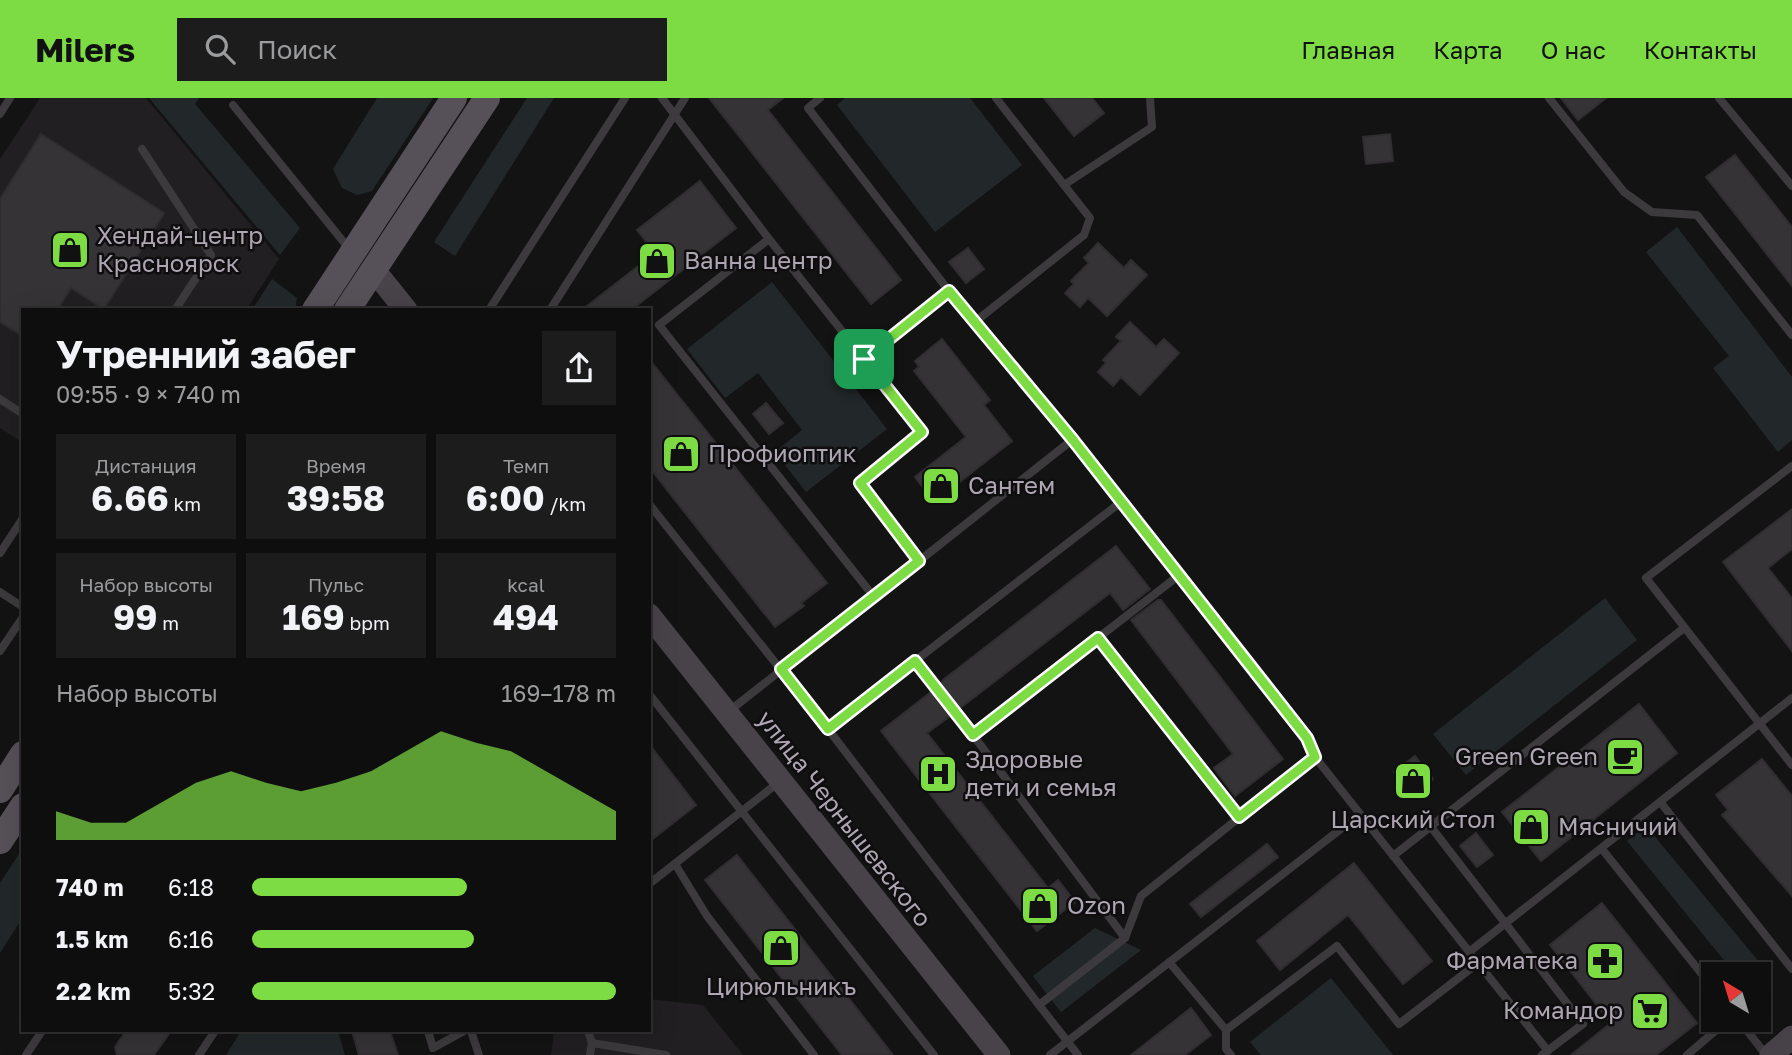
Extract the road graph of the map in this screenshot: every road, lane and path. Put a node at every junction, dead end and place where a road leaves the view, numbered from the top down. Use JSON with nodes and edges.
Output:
{"nodes":[{"id":1,"x":10,"y":98,"type":"edge"},
{"id":2,"x":454,"y":98,"type":"edge"},
{"id":3,"x":487,"y":98,"type":"edge"},
{"id":4,"x":625,"y":98,"type":"edge"},
{"id":5,"x":663,"y":98,"type":"edge"},
{"id":6,"x":685,"y":98,"type":"edge"},
{"id":7,"x":820,"y":98,"type":"edge"},
{"id":8,"x":996,"y":98,"type":"edge"},
{"id":9,"x":1150,"y":98,"type":"edge"},
{"id":10,"x":1549,"y":98,"type":"edge"},
{"id":11,"x":1718,"y":98,"type":"edge"},
{"id":12,"x":233,"y":105,"type":"dead end"},
{"id":13,"x":676,"y":113,"type":"junction"},
{"id":14,"x":0,"y":114,"type":"edge"},
{"id":15,"x":142,"y":149,"type":"dead end"},
{"id":16,"x":1064,"y":185,"type":"junction"},
{"id":17,"x":1792,"y":186,"type":"edge"},
{"id":18,"x":769,"y":239,"type":"junction"},
{"id":19,"x":363,"y":261,"type":"junction"},
{"id":20,"x":949,"y":291,"type":"junction"},
{"id":21,"x":176,"y":308,"type":"edge"},
{"id":22,"x":317,"y":308,"type":"edge"},
{"id":23,"x":348,"y":308,"type":"edge"},
{"id":24,"x":404,"y":308,"type":"edge"},
{"id":25,"x":490,"y":308,"type":"edge"},
{"id":26,"x":551,"y":308,"type":"edge"},
{"id":27,"x":976,"y":321,"type":"junction"},
{"id":28,"x":1792,"y":335,"type":"edge"},
{"id":29,"x":864,"y":359,"type":"junction"},
{"id":30,"x":0,"y":400,"type":"edge"},
{"id":31,"x":21,"y":413,"type":"edge"},
{"id":32,"x":1073,"y":440,"type":"junction"},
{"id":33,"x":1792,"y":466,"type":"edge"},
{"id":34,"x":1121,"y":502,"type":"junction"},
{"id":35,"x":651,"y":506,"type":"edge"},
{"id":36,"x":21,"y":521,"type":"edge"},
{"id":37,"x":0,"y":553,"type":"edge"},
{"id":38,"x":919,"y":561,"type":"junction"},
{"id":39,"x":1178,"y":576,"type":"junction"},
{"id":40,"x":0,"y":592,"type":"edge"},
{"id":41,"x":874,"y":597,"type":"junction"},
{"id":42,"x":21,"y":606,"type":"edge"},
{"id":43,"x":651,"y":617,"type":"edge"},
{"id":44,"x":21,"y":620,"type":"edge"},
{"id":45,"x":1684,"y":628,"type":"junction"},
{"id":46,"x":1098,"y":638,"type":"junction"},
{"id":47,"x":0,"y":651,"type":"edge"},
{"id":48,"x":915,"y":661,"type":"junction"},
{"id":49,"x":781,"y":669,"type":"junction"},
{"id":50,"x":651,"y":696,"type":"edge"},
{"id":51,"x":1792,"y":698,"type":"edge"},
{"id":52,"x":728,"y":712,"type":"junction"},
{"id":53,"x":1759,"y":725,"type":"junction"},
{"id":54,"x":828,"y":729,"type":"junction"},
{"id":55,"x":973,"y":735,"type":"junction"},
{"id":56,"x":21,"y":757,"type":"edge"},
{"id":57,"x":1315,"y":757,"type":"junction"},
{"id":58,"x":1792,"y":765,"type":"edge"},
{"id":59,"x":781,"y":781,"type":"junction"},
{"id":60,"x":0,"y":790,"type":"edge"},
{"id":61,"x":1661,"y":803,"type":"junction"},
{"id":62,"x":21,"y":809,"type":"edge"},
{"id":63,"x":743,"y":810,"type":"junction"},
{"id":64,"x":1360,"y":814,"type":"junction"},
{"id":65,"x":1239,"y":817,"type":"junction"},
{"id":66,"x":1431,"y":827,"type":"junction"},
{"id":67,"x":0,"y":841,"type":"edge"},
{"id":68,"x":1602,"y":849,"type":"junction"},
{"id":69,"x":1393,"y":856,"type":"junction"},
{"id":70,"x":676,"y":864,"type":"junction"},
{"id":71,"x":651,"y":883,"type":"edge"},
{"id":72,"x":1506,"y":924,"type":"junction"},
{"id":73,"x":1125,"y":938,"type":"junction"},
{"id":74,"x":1469,"y":952,"type":"junction"},
{"id":75,"x":1169,"y":962,"type":"junction"},
{"id":76,"x":1790,"y":962,"type":"edge"},
{"id":77,"x":1478,"y":963,"type":"junction"},
{"id":78,"x":1701,"y":973,"type":"edge"},
{"id":79,"x":1039,"y":1005,"type":"junction"},
{"id":80,"x":1226,"y":1030,"type":"junction"},
{"id":81,"x":41,"y":1032,"type":"edge"},
{"id":82,"x":214,"y":1032,"type":"edge"},
{"id":83,"x":428,"y":1032,"type":"edge"},
{"id":84,"x":462,"y":1032,"type":"edge"},
{"id":85,"x":471,"y":1032,"type":"edge"},
{"id":86,"x":588,"y":1032,"type":"edge"},
{"id":87,"x":1714,"y":1032,"type":"edge"},
{"id":88,"x":1749,"y":1032,"type":"edge"},
{"id":89,"x":1792,"y":1037,"type":"edge"},
{"id":90,"x":1067,"y":1041,"type":"junction"},
{"id":91,"x":592,"y":1043,"type":"junction"},
{"id":92,"x":1545,"y":1053,"type":"edge"},
{"id":93,"x":26,"y":1055,"type":"edge"},
{"id":94,"x":199,"y":1055,"type":"edge"},
{"id":95,"x":479,"y":1055,"type":"edge"},
{"id":96,"x":590,"y":1055,"type":"edge"},
{"id":97,"x":666,"y":1055,"type":"edge"},
{"id":98,"x":814,"y":1055,"type":"edge"},
{"id":99,"x":934,"y":1055,"type":"edge"},
{"id":100,"x":999,"y":1055,"type":"edge"},
{"id":101,"x":1050,"y":1055,"type":"edge"},
{"id":102,"x":1078,"y":1055,"type":"edge"},
{"id":103,"x":1231,"y":1055,"type":"edge"},
{"id":104,"x":1687,"y":1055,"type":"edge"},
{"id":105,"x":1768,"y":1055,"type":"edge"}],
"edges":[{"from":1,"to":14,"type":"lane"},
{"from":2,"to":19,"type":"main road"},
{"from":3,"to":19,"type":"main road"},
{"from":4,"to":25,"type":"lane"},
{"from":5,"to":13,"type":"lane"},
{"from":6,"to":13,"type":"lane"},
{"from":7,"to":20,"type":"lane"},
{"from":8,"to":16,"type":"lane"},
{"from":9,"to":16,"type":"lane"},
{"from":10,"to":28,"type":"lane"},
{"from":11,"to":17,"type":"lane"},
{"from":12,"to":19,"type":"lane"},
{"from":13,"to":18,"type":"lane"},
{"from":13,"to":26,"type":"lane"},
{"from":15,"to":21,"type":"lane"},
{"from":16,"to":27,"type":"lane"},
{"from":18,"to":29,"type":"lane"},
{"from":18,"to":41,"type":"lane"},
{"from":19,"to":22,"type":"main road"},
{"from":19,"to":23,"type":"main road"},
{"from":19,"to":24,"type":"main road"},
{"from":20,"to":27,"type":"lane"},
{"from":20,"to":29,"type":"lane"},
{"from":27,"to":32,"type":"lane"},
{"from":29,"to":38,"type":"lane"},
{"from":30,"to":31,"type":"lane"},
{"from":32,"to":34,"type":"lane"},
{"from":32,"to":38,"type":"lane"},
{"from":33,"to":45,"type":"lane"},
{"from":34,"to":39,"type":"lane"},
{"from":34,"to":48,"type":"lane"},
{"from":35,"to":49,"type":"lane"},
{"from":36,"to":37,"type":"lane"},
{"from":38,"to":41,"type":"lane"},
{"from":39,"to":46,"type":"lane"},
{"from":39,"to":57,"type":"lane"},
{"from":40,"to":42,"type":"lane"},
{"from":41,"to":49,"type":"lane"},
{"from":43,"to":52,"type":"main road","name":"улица Чернышевского"},
{"from":44,"to":47,"type":"lane"},
{"from":45,"to":53,"type":"lane"},
{"from":45,"to":66,"type":"lane"},
{"from":46,"to":55,"type":"lane"},
{"from":46,"to":65,"type":"lane"},
{"from":48,"to":54,"type":"lane"},
{"from":48,"to":55,"type":"lane"},
{"from":49,"to":52,"type":"lane"},
{"from":49,"to":54,"type":"lane"},
{"from":50,"to":63,"type":"lane"},
{"from":51,"to":53,"type":"lane"},
{"from":52,"to":59,"type":"main road","name":"улица Чернышевского"},
{"from":53,"to":58,"type":"lane"},
{"from":53,"to":61,"type":"lane"},
{"from":54,"to":79,"type":"lane"},
{"from":55,"to":73,"type":"lane"},
{"from":56,"to":60,"type":"main road"},
{"from":57,"to":64,"type":"lane"},
{"from":57,"to":65,"type":"lane"},
{"from":59,"to":63,"type":"lane"},
{"from":59,"to":100,"type":"main road","name":"улица Чернышевского"},
{"from":61,"to":68,"type":"lane"},
{"from":61,"to":76,"type":"lane"},
{"from":62,"to":67,"type":"main road"},
{"from":63,"to":70,"type":"lane"},
{"from":63,"to":99,"type":"lane"},
{"from":64,"to":69,"type":"lane"},
{"from":64,"to":75,"type":"lane"},
{"from":65,"to":73,"type":"lane"},
{"from":66,"to":69,"type":"lane"},
{"from":66,"to":72,"type":"lane"},
{"from":68,"to":72,"type":"lane"},
{"from":68,"to":78,"type":"lane"},
{"from":69,"to":74,"type":"lane"},
{"from":70,"to":71,"type":"lane"},
{"from":70,"to":98,"type":"lane"},
{"from":72,"to":74,"type":"lane"},
{"from":72,"to":92,"type":"lane"},
{"from":73,"to":79,"type":"lane"},
{"from":74,"to":77,"type":"lane"},
{"from":75,"to":80,"type":"lane"},
{"from":75,"to":90,"type":"lane"},
{"from":77,"to":80,"type":"lane"},
{"from":77,"to":92,"type":"lane"},
{"from":79,"to":90,"type":"lane"},
{"from":80,"to":103,"type":"lane"},
{"from":81,"to":93,"type":"lane"},
{"from":82,"to":94,"type":"lane"},
{"from":83,"to":84,"type":"lane"},
{"from":85,"to":95,"type":"lane"},
{"from":86,"to":91,"type":"lane"},
{"from":87,"to":104,"type":"lane"},
{"from":88,"to":105,"type":"lane"},
{"from":89,"to":105,"type":"main road"},
{"from":90,"to":101,"type":"lane"},
{"from":90,"to":102,"type":"lane"},
{"from":91,"to":96,"type":"lane"},
{"from":91,"to":97,"type":"lane"}]}
